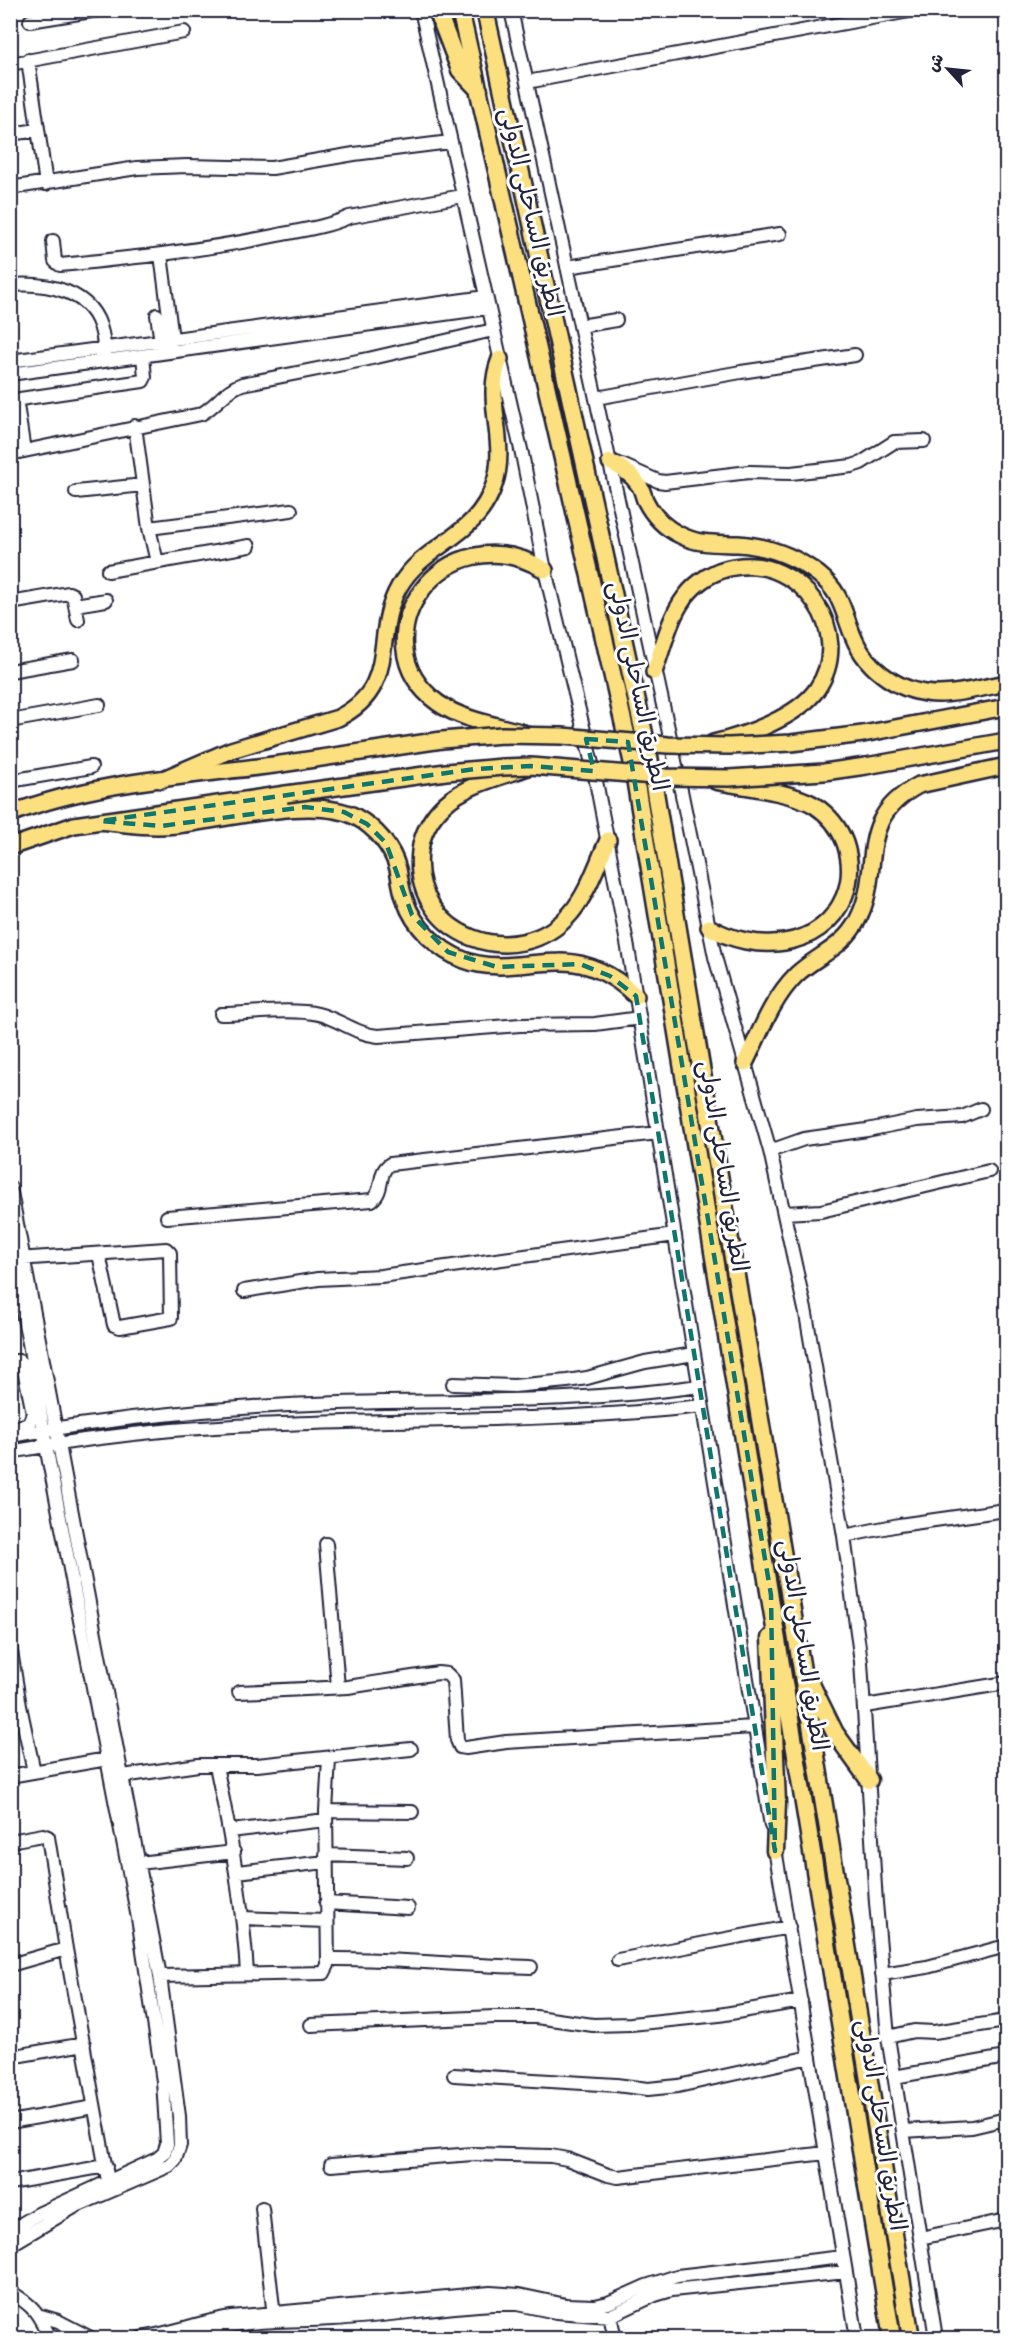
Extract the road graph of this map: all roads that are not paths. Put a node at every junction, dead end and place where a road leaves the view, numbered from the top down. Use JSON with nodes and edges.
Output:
{"nodes":[{"id":1,"x":98,"y":10,"type":"edge"},
{"id":2,"x":421,"y":10,"type":"edge"},
{"id":3,"x":437,"y":10,"type":"edge"},
{"id":4,"x":460,"y":10,"type":"edge"},
{"id":5,"x":485,"y":10,"type":"edge"},
{"id":6,"x":492,"y":10,"type":"edge"},
{"id":7,"x":511,"y":10,"type":"edge"},
{"id":8,"x":915,"y":10,"type":"edge"},
{"id":9,"x":30,"y":21,"type":"dead end"},
{"id":10,"x":489,"y":28,"type":"junction"},
{"id":11,"x":184,"y":32,"type":"dead end"},
{"id":12,"x":28,"y":60,"type":"junction"},
{"id":13,"x":10,"y":64,"type":"edge"},
{"id":14,"x":527,"y":82,"type":"junction"},
{"id":15,"x":480,"y":91,"type":"junction"},
{"id":16,"x":38,"y":130,"type":"junction"},
{"id":17,"x":10,"y":134,"type":"edge"},
{"id":18,"x":450,"y":142,"type":"junction"},
{"id":19,"x":46,"y":184,"type":"junction"},
{"id":20,"x":10,"y":188,"type":"edge"},
{"id":21,"x":462,"y":196,"type":"junction"},
{"id":22,"x":780,"y":234,"type":"dead end"},
{"id":23,"x":53,"y":241,"type":"dead end"},
{"id":24,"x":160,"y":255,"type":"junction"},
{"id":25,"x":567,"y":267,"type":"junction"},
{"id":26,"x":10,"y":285,"type":"edge"},
{"id":27,"x":487,"y":303,"type":"junction"},
{"id":28,"x":157,"y":315,"type":"dead end"},
{"id":29,"x":616,"y":320,"type":"dead end"},
{"id":30,"x":580,"y":326,"type":"junction"},
{"id":31,"x":493,"y":330,"type":"junction"},
{"id":32,"x":167,"y":347,"type":"junction"},
{"id":33,"x":104,"y":355,"type":"junction"},
{"id":34,"x":855,"y":355,"type":"dead end"},
{"id":35,"x":143,"y":356,"type":"junction"},
{"id":36,"x":500,"y":359,"type":"junction"},
{"id":37,"x":11,"y":368,"type":"edge"},
{"id":38,"x":596,"y":398,"type":"junction"},
{"id":39,"x":135,"y":426,"type":"junction"},
{"id":40,"x":924,"y":441,"type":"dead end"},
{"id":41,"x":24,"y":451,"type":"junction"},
{"id":42,"x":10,"y":454,"type":"edge"},
{"id":43,"x":609,"y":462,"type":"junction"},
{"id":44,"x":143,"y":485,"type":"junction"},
{"id":45,"x":76,"y":492,"type":"dead end"},
{"id":46,"x":291,"y":510,"type":"dead end"},
{"id":47,"x":149,"y":528,"type":"junction"},
{"id":48,"x":249,"y":546,"type":"dead end"},
{"id":49,"x":157,"y":562,"type":"junction"},
{"id":50,"x":544,"y":570,"type":"junction"},
{"id":51,"x":108,"y":571,"type":"dead end"},
{"id":52,"x":106,"y":600,"type":"dead end"},
{"id":53,"x":10,"y":603,"type":"edge"},
{"id":54,"x":75,"y":605,"type":"junction"},
{"id":55,"x":78,"y":620,"type":"dead end"},
{"id":56,"x":73,"y":660,"type":"dead end"},
{"id":57,"x":10,"y":671,"type":"edge"},
{"id":58,"x":654,"y":672,"type":"junction"},
{"id":59,"x":1006,"y":683,"type":"edge"},
{"id":60,"x":99,"y":705,"type":"dead end"},
{"id":61,"x":1006,"y":707,"type":"edge"},
{"id":62,"x":10,"y":721,"type":"edge"},
{"id":63,"x":532,"y":735,"type":"junction"},
{"id":64,"x":1006,"y":741,"type":"edge"},
{"id":65,"x":699,"y":746,"type":"junction"},
{"id":66,"x":531,"y":766,"type":"junction"},
{"id":67,"x":1006,"y":766,"type":"edge"},
{"id":68,"x":91,"y":767,"type":"dead end"},
{"id":69,"x":698,"y":778,"type":"junction"},
{"id":70,"x":161,"y":780,"type":"junction"},
{"id":71,"x":10,"y":781,"type":"edge"},
{"id":72,"x":10,"y":814,"type":"edge"},
{"id":73,"x":99,"y":821,"type":"junction"},
{"id":74,"x":608,"y":840,"type":"junction"},
{"id":75,"x":10,"y":847,"type":"edge"},
{"id":76,"x":709,"y":927,"type":"junction"},
{"id":77,"x":636,"y":996,"type":"junction"},
{"id":78,"x":221,"y":1014,"type":"dead end"},
{"id":79,"x":640,"y":1018,"type":"junction"},
{"id":80,"x":745,"y":1063,"type":"junction"},
{"id":81,"x":981,"y":1109,"type":"dead end"},
{"id":82,"x":658,"y":1133,"type":"junction"},
{"id":83,"x":770,"y":1151,"type":"junction"},
{"id":84,"x":989,"y":1171,"type":"dead end"},
{"id":85,"x":10,"y":1187,"type":"edge"},
{"id":86,"x":784,"y":1213,"type":"junction"},
{"id":87,"x":167,"y":1217,"type":"dead end"},
{"id":88,"x":675,"y":1235,"type":"junction"},
{"id":89,"x":99,"y":1254,"type":"junction"},
{"id":90,"x":15,"y":1256,"type":"edge"},
{"id":91,"x":243,"y":1291,"type":"dead end"},
{"id":92,"x":694,"y":1354,"type":"junction"},
{"id":93,"x":10,"y":1361,"type":"edge"},
{"id":94,"x":453,"y":1384,"type":"dead end"},
{"id":95,"x":699,"y":1386,"type":"junction"},
{"id":96,"x":32,"y":1389,"type":"junction"},
{"id":97,"x":672,"y":1390,"type":"junction"},
{"id":98,"x":627,"y":1395,"type":"junction"},
{"id":99,"x":702,"y":1406,"type":"junction"},
{"id":100,"x":673,"y":1409,"type":"junction"},
{"id":101,"x":173,"y":1413,"type":"junction"},
{"id":102,"x":628,"y":1414,"type":"junction"},
{"id":103,"x":10,"y":1429,"type":"edge"},
{"id":104,"x":50,"y":1429,"type":"junction"},
{"id":105,"x":174,"y":1430,"type":"junction"},
{"id":106,"x":11,"y":1436,"type":"edge"},
{"id":107,"x":59,"y":1443,"type":"junction"},
{"id":108,"x":46,"y":1446,"type":"junction"},
{"id":109,"x":10,"y":1452,"type":"edge"},
{"id":110,"x":1006,"y":1510,"type":"edge"},
{"id":111,"x":844,"y":1536,"type":"junction"},
{"id":112,"x":326,"y":1544,"type":"dead end"},
{"id":113,"x":771,"y":1595,"type":"junction"},
{"id":114,"x":10,"y":1645,"type":"edge"},
{"id":115,"x":802,"y":1670,"type":"junction"},
{"id":116,"x":1006,"y":1683,"type":"edge"},
{"id":117,"x":338,"y":1687,"type":"junction"},
{"id":118,"x":239,"y":1692,"type":"dead end"},
{"id":119,"x":865,"y":1706,"type":"junction"},
{"id":120,"x":15,"y":1707,"type":"edge"},
{"id":121,"x":754,"y":1727,"type":"junction"},
{"id":122,"x":411,"y":1749,"type":"dead end"},
{"id":123,"x":329,"y":1759,"type":"junction"},
{"id":124,"x":216,"y":1766,"type":"junction"},
{"id":125,"x":115,"y":1767,"type":"junction"},
{"id":126,"x":34,"y":1772,"type":"junction"},
{"id":127,"x":10,"y":1776,"type":"edge"},
{"id":128,"x":869,"y":1780,"type":"junction"},
{"id":129,"x":412,"y":1812,"type":"dead end"},
{"id":130,"x":326,"y":1815,"type":"junction"},
{"id":131,"x":230,"y":1831,"type":"junction"},
{"id":132,"x":10,"y":1840,"type":"edge"},
{"id":133,"x":775,"y":1851,"type":"junction"},
{"id":134,"x":234,"y":1852,"type":"junction"},
{"id":135,"x":326,"y":1858,"type":"junction"},
{"id":136,"x":407,"y":1858,"type":"dead end"},
{"id":137,"x":139,"y":1863,"type":"junction"},
{"id":138,"x":237,"y":1872,"type":"junction"},
{"id":139,"x":326,"y":1904,"type":"junction"},
{"id":140,"x":408,"y":1908,"type":"dead end"},
{"id":141,"x":243,"y":1918,"type":"junction"},
{"id":142,"x":326,"y":1921,"type":"junction"},
{"id":143,"x":789,"y":1927,"type":"junction"},
{"id":144,"x":1006,"y":1947,"type":"edge"},
{"id":145,"x":66,"y":1949,"type":"junction"},
{"id":146,"x":328,"y":1959,"type":"junction"},
{"id":147,"x":618,"y":1960,"type":"dead end"},
{"id":148,"x":10,"y":1965,"type":"edge"},
{"id":149,"x":531,"y":1967,"type":"dead end"},
{"id":150,"x":247,"y":1973,"type":"junction"},
{"id":151,"x":882,"y":1974,"type":"junction"},
{"id":152,"x":160,"y":1976,"type":"junction"},
{"id":153,"x":801,"y":2001,"type":"junction"},
{"id":154,"x":1006,"y":2021,"type":"edge"},
{"id":155,"x":311,"y":2025,"type":"dead end"},
{"id":156,"x":888,"y":2037,"type":"junction"},
{"id":157,"x":84,"y":2044,"type":"junction"},
{"id":158,"x":810,"y":2057,"type":"junction"},
{"id":159,"x":1006,"y":2057,"type":"edge"},
{"id":160,"x":10,"y":2058,"type":"edge"},
{"id":161,"x":454,"y":2075,"type":"dead end"},
{"id":162,"x":894,"y":2077,"type":"junction"},
{"id":163,"x":94,"y":2107,"type":"junction"},
{"id":164,"x":179,"y":2116,"type":"junction"},
{"id":165,"x":165,"y":2118,"type":"junction"},
{"id":166,"x":1006,"y":2119,"type":"edge"},
{"id":167,"x":10,"y":2122,"type":"edge"},
{"id":168,"x":903,"y":2131,"type":"junction"},
{"id":169,"x":826,"y":2153,"type":"junction"},
{"id":170,"x":331,"y":2165,"type":"dead end"},
{"id":171,"x":105,"y":2166,"type":"junction"},
{"id":172,"x":108,"y":2181,"type":"junction"},
{"id":173,"x":10,"y":2182,"type":"edge"},
{"id":174,"x":262,"y":2208,"type":"dead end"},
{"id":175,"x":1006,"y":2220,"type":"edge"},
{"id":176,"x":10,"y":2231,"type":"edge"},
{"id":177,"x":920,"y":2238,"type":"junction"},
{"id":178,"x":10,"y":2245,"type":"edge"},
{"id":179,"x":843,"y":2257,"type":"junction"},
{"id":180,"x":846,"y":2272,"type":"junction"},
{"id":181,"x":695,"y":2280,"type":"junction"},
{"id":182,"x":10,"y":2292,"type":"edge"},
{"id":183,"x":373,"y":2310,"type":"junction"},
{"id":184,"x":40,"y":2316,"type":"junction"},
{"id":185,"x":274,"y":2316,"type":"junction"},
{"id":186,"x":610,"y":2316,"type":"junction"},
{"id":187,"x":233,"y":2320,"type":"junction"},
{"id":188,"x":50,"y":2338,"type":"edge"},
{"id":189,"x":91,"y":2338,"type":"edge"},
{"id":190,"x":141,"y":2338,"type":"edge"},
{"id":191,"x":194,"y":2338,"type":"edge"},
{"id":192,"x":615,"y":2338,"type":"edge"},
{"id":193,"x":856,"y":2338,"type":"edge"},
{"id":194,"x":892,"y":2338,"type":"edge"},
{"id":195,"x":911,"y":2338,"type":"edge"},
{"id":196,"x":936,"y":2338,"type":"edge"}],
"edges":[{"from":1,"to":9,"type":"street"},
{"from":2,"to":18,"type":"street"},
{"from":3,"to":15,"type":"highway"},
{"from":4,"to":15,"type":"highway","name":"الطريق الساحلى الدولى"},
{"from":5,"to":10,"type":"highway","name":"الطريق الساحلى الدولى"},
{"from":6,"to":10,"type":"highway"},
{"from":7,"to":14,"type":"street"},
{"from":8,"to":14,"type":"street"},
{"from":10,"to":115,"type":"highway","name":"الطريق الساحلى الدولى"},
{"from":11,"to":12,"type":"street"},
{"from":12,"to":13,"type":"street"},
{"from":12,"to":16,"type":"street"},
{"from":14,"to":25,"type":"street"},
{"from":15,"to":113,"type":"highway","name":"الطريق الساحلى الدولى"},
{"from":16,"to":17,"type":"street"},
{"from":16,"to":19,"type":"street"},
{"from":18,"to":19,"type":"street"},
{"from":18,"to":21,"type":"street"},
{"from":19,"to":20,"type":"street"},
{"from":21,"to":24,"type":"street"},
{"from":21,"to":27,"type":"street"},
{"from":22,"to":25,"type":"street"},
{"from":23,"to":24,"type":"street"},
{"from":24,"to":32,"type":"street"},
{"from":25,"to":30,"type":"street"},
{"from":26,"to":33,"type":"street"},
{"from":27,"to":31,"type":"street"},
{"from":27,"to":32,"type":"street"},
{"from":28,"to":32,"type":"street"},
{"from":29,"to":30,"type":"street"},
{"from":30,"to":38,"type":"street"},
{"from":31,"to":36,"type":"street"},
{"from":31,"to":39,"type":"street"},
{"from":32,"to":33,"type":"street"},
{"from":32,"to":35,"type":"street"},
{"from":33,"to":35,"type":"street"},
{"from":33,"to":37,"type":"street"},
{"from":34,"to":38,"type":"street"},
{"from":35,"to":41,"type":"street"},
{"from":36,"to":50,"type":"street"},
{"from":36,"to":70,"type":"main road"},
{"from":38,"to":43,"type":"street"},
{"from":39,"to":41,"type":"street"},
{"from":39,"to":44,"type":"street"},
{"from":40,"to":43,"type":"street"},
{"from":41,"to":42,"type":"street"},
{"from":43,"to":58,"type":"street"},
{"from":43,"to":59,"type":"main road"},
{"from":44,"to":45,"type":"street"},
{"from":44,"to":47,"type":"street"},
{"from":46,"to":47,"type":"street"},
{"from":47,"to":49,"type":"street"},
{"from":48,"to":49,"type":"street"},
{"from":49,"to":51,"type":"street"},
{"from":50,"to":63,"type":"main road","bridge":true},
{"from":50,"to":74,"type":"street"},
{"from":52,"to":54,"type":"street"},
{"from":53,"to":54,"type":"street"},
{"from":54,"to":55,"type":"street"},
{"from":56,"to":57,"type":"street"},
{"from":58,"to":65,"type":"main road","bridge":true},
{"from":58,"to":76,"type":"street"},
{"from":60,"to":62,"type":"street"},
{"from":61,"to":65,"type":"main road","bridge":true},
{"from":63,"to":65,"type":"main road","bridge":true},
{"from":63,"to":70,"type":"main road","bridge":true},
{"from":64,"to":69,"type":"main road","bridge":true},
{"from":66,"to":69,"type":"main road","bridge":true},
{"from":66,"to":73,"type":"main road","bridge":true},
{"from":66,"to":74,"type":"main road"},
{"from":67,"to":80,"type":"main road"},
{"from":68,"to":71,"type":"street"},
{"from":69,"to":76,"type":"main road","bridge":true},
{"from":70,"to":72,"type":"main road"},
{"from":73,"to":75,"type":"main road"},
{"from":73,"to":77,"type":"main road"},
{"from":74,"to":77,"type":"street"},
{"from":76,"to":80,"type":"street"},
{"from":77,"to":79,"type":"street"},
{"from":78,"to":79,"type":"street"},
{"from":79,"to":82,"type":"street"},
{"from":80,"to":83,"type":"street"},
{"from":81,"to":83,"type":"street"},
{"from":82,"to":87,"type":"street"},
{"from":82,"to":88,"type":"street"},
{"from":83,"to":86,"type":"street"},
{"from":84,"to":86,"type":"street"},
{"from":85,"to":90,"type":"street"},
{"from":86,"to":111,"type":"street"},
{"from":88,"to":91,"type":"street"},
{"from":88,"to":92,"type":"street"},
{"from":89,"to":89,"type":"street"},
{"from":89,"to":90,"type":"street"},
{"from":90,"to":96,"type":"street"},
{"from":90,"to":104,"type":"street"},
{"from":92,"to":94,"type":"street"},
{"from":92,"to":95,"type":"street"},
{"from":93,"to":96,"type":"street"},
{"from":95,"to":97,"type":"street"},
{"from":95,"to":99,"type":"street"},
{"from":96,"to":103,"type":"street"},
{"from":96,"to":104,"type":"street"},
{"from":97,"to":98,"type":"street"},
{"from":97,"to":100,"type":"street"},
{"from":98,"to":101,"type":"street"},
{"from":98,"to":102,"type":"street"},
{"from":99,"to":100,"type":"street"},
{"from":99,"to":121,"type":"street"},
{"from":100,"to":102,"type":"street"},
{"from":101,"to":104,"type":"street"},
{"from":101,"to":105,"type":"street"},
{"from":102,"to":105,"type":"street"},
{"from":103,"to":106,"type":"street"},
{"from":104,"to":106,"type":"street"},
{"from":104,"to":107,"type":"street"},
{"from":104,"to":108,"type":"street"},
{"from":105,"to":107,"type":"street"},
{"from":107,"to":108,"type":"street"},
{"from":107,"to":125,"type":"street"},
{"from":108,"to":109,"type":"street"},
{"from":108,"to":125,"type":"street"},
{"from":110,"to":111,"type":"street"},
{"from":111,"to":119,"type":"street"},
{"from":112,"to":117,"type":"street"},
{"from":113,"to":133,"type":"highway"},
{"from":113,"to":194,"type":"highway","name":"الطريق الساحلى الدولى"},
{"from":114,"to":120,"type":"street"},
{"from":115,"to":128,"type":"highway"},
{"from":115,"to":195,"type":"highway","name":"الطريق الساحلى الدولى"},
{"from":116,"to":119,"type":"street"},
{"from":117,"to":118,"type":"street"},
{"from":117,"to":121,"type":"street"},
{"from":119,"to":128,"type":"street"},
{"from":120,"to":126,"type":"street"},
{"from":121,"to":133,"type":"street"},
{"from":122,"to":123,"type":"street"},
{"from":123,"to":124,"type":"street"},
{"from":123,"to":130,"type":"street"},
{"from":124,"to":125,"type":"street"},
{"from":124,"to":131,"type":"street"},
{"from":125,"to":126,"type":"street"},
{"from":125,"to":137,"type":"street"},
{"from":125,"to":165,"type":"street"},
{"from":126,"to":127,"type":"street"},
{"from":128,"to":151,"type":"street"},
{"from":129,"to":130,"type":"street"},
{"from":130,"to":131,"type":"street"},
{"from":130,"to":135,"type":"street"},
{"from":131,"to":134,"type":"street"},
{"from":132,"to":145,"type":"street"},
{"from":133,"to":143,"type":"street"},
{"from":134,"to":137,"type":"street"},
{"from":134,"to":138,"type":"street"},
{"from":135,"to":136,"type":"street"},
{"from":135,"to":138,"type":"street"},
{"from":135,"to":139,"type":"street"},
{"from":137,"to":152,"type":"street"},
{"from":138,"to":141,"type":"street"},
{"from":139,"to":140,"type":"street"},
{"from":139,"to":142,"type":"street"},
{"from":141,"to":142,"type":"street"},
{"from":141,"to":150,"type":"street"},
{"from":142,"to":146,"type":"street"},
{"from":143,"to":147,"type":"street"},
{"from":143,"to":153,"type":"street"},
{"from":144,"to":151,"type":"street"},
{"from":145,"to":148,"type":"street"},
{"from":145,"to":157,"type":"street"},
{"from":146,"to":149,"type":"street"},
{"from":146,"to":150,"type":"street"},
{"from":150,"to":152,"type":"street"},
{"from":151,"to":156,"type":"street"},
{"from":152,"to":164,"type":"street"},
{"from":153,"to":155,"type":"street"},
{"from":153,"to":158,"type":"street"},
{"from":154,"to":156,"type":"street"},
{"from":156,"to":162,"type":"street"},
{"from":157,"to":160,"type":"street"},
{"from":157,"to":163,"type":"street"},
{"from":158,"to":161,"type":"street"},
{"from":158,"to":169,"type":"street"},
{"from":159,"to":162,"type":"street"},
{"from":162,"to":168,"type":"street"},
{"from":163,"to":167,"type":"street"},
{"from":163,"to":171,"type":"street"},
{"from":164,"to":165,"type":"street"},
{"from":164,"to":178,"type":"street"},
{"from":165,"to":172,"type":"street"},
{"from":166,"to":168,"type":"street"},
{"from":168,"to":177,"type":"street"},
{"from":169,"to":170,"type":"street"},
{"from":169,"to":179,"type":"street"},
{"from":171,"to":172,"type":"street"},
{"from":171,"to":173,"type":"street"},
{"from":172,"to":176,"type":"street"},
{"from":174,"to":185,"type":"street"},
{"from":175,"to":177,"type":"street"},
{"from":177,"to":196,"type":"street"},
{"from":179,"to":180,"type":"street"},
{"from":179,"to":181,"type":"street"},
{"from":180,"to":181,"type":"street"},
{"from":180,"to":193,"type":"street"},
{"from":181,"to":183,"type":"street"},
{"from":181,"to":186,"type":"street"},
{"from":182,"to":184,"type":"street"},
{"from":183,"to":185,"type":"street"},
{"from":183,"to":186,"type":"street"},
{"from":184,"to":188,"type":"street"},
{"from":184,"to":189,"type":"street"},
{"from":185,"to":187,"type":"street"},
{"from":186,"to":192,"type":"street"},
{"from":187,"to":190,"type":"street"},
{"from":187,"to":191,"type":"street"}]}
